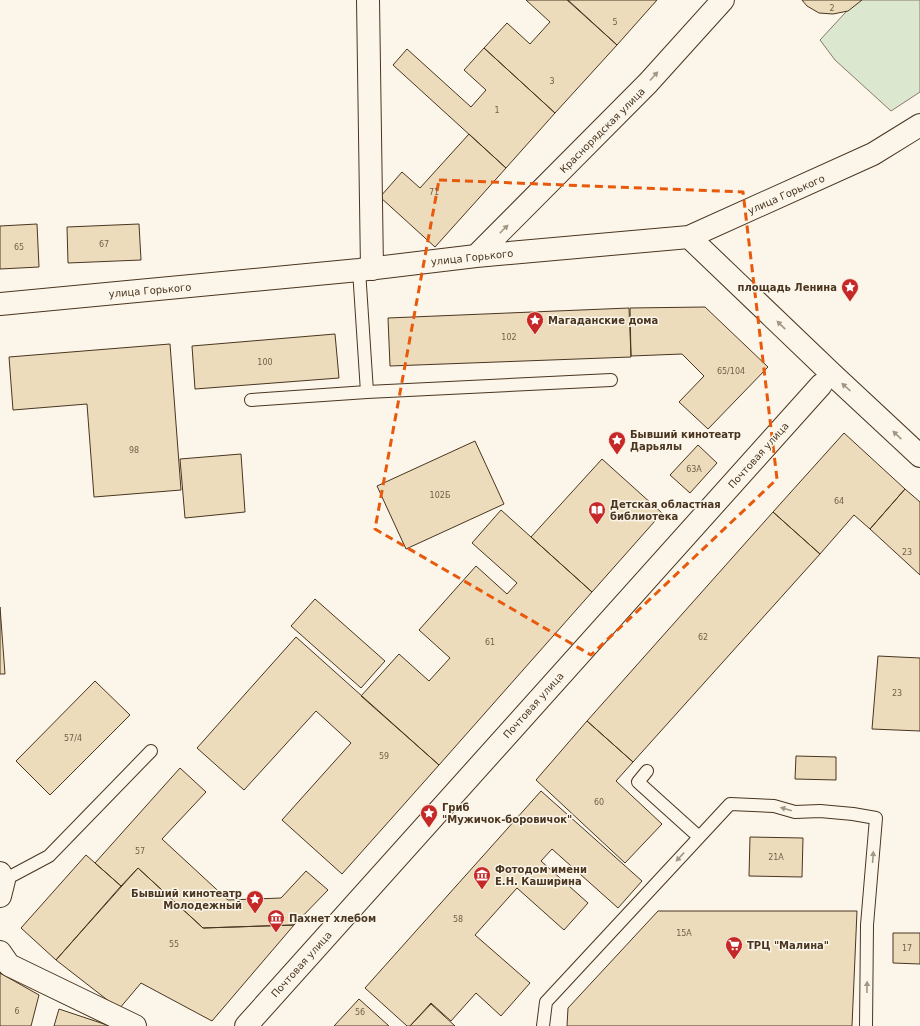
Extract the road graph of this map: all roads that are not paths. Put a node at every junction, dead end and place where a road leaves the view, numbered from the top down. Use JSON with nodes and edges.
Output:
{"nodes":[{"id":1,"x":368,"y":0,"type":"edge"},
{"id":2,"x":723,"y":0,"type":"edge"},
{"id":3,"x":920,"y":125,"type":"edge"},
{"id":4,"x":689,"y":237,"type":"junction"},
{"id":5,"x":476,"y":256,"type":"junction"},
{"id":6,"x":366,"y":270,"type":"junction"},
{"id":7,"x":0,"y":304,"type":"edge"},
{"id":8,"x":611,"y":380,"type":"dead end"},
{"id":9,"x":821,"y":385,"type":"dead end"},
{"id":10,"x":367,"y":392,"type":"junction"},
{"id":11,"x":251,"y":400,"type":"dead end"},
{"id":12,"x":920,"y":456,"type":"edge"},
{"id":13,"x":151,"y":751,"type":"dead end"},
{"id":14,"x":647,"y":771,"type":"dead end"},
{"id":15,"x":699,"y":837,"type":"junction"},
{"id":16,"x":1,"y":883,"type":"edge"},
{"id":17,"x":0,"y":952,"type":"edge"},
{"id":18,"x":135,"y":1026,"type":"edge"},
{"id":19,"x":246,"y":1026,"type":"edge"},
{"id":20,"x":543,"y":1026,"type":"edge"},
{"id":21,"x":866,"y":1026,"type":"edge"}],
"edges":[{"from":1,"to":6,"type":"street"},
{"from":5,"to":2,"type":"street","name":"Краснорядская улица","one_way":true},
{"from":3,"to":4,"type":"street","name":"улица Горького"},
{"from":4,"to":5,"type":"street","name":"улица Горького"},
{"from":12,"to":4,"type":"street","one_way":true},
{"from":5,"to":6,"type":"street","name":"улица Горького"},
{"from":6,"to":7,"type":"street","name":"улица Горького"},
{"from":6,"to":10,"type":"lane"},
{"from":8,"to":10,"type":"lane"},
{"from":9,"to":19,"type":"street","name":"Почтовая улица"},
{"from":10,"to":11,"type":"lane"},
{"from":13,"to":16,"type":"lane"},
{"from":14,"to":15,"type":"lane"},
{"from":15,"to":20,"type":"lane","one_way":true},
{"from":21,"to":15,"type":"lane","one_way":true},
{"from":17,"to":18,"type":"street"}]}
